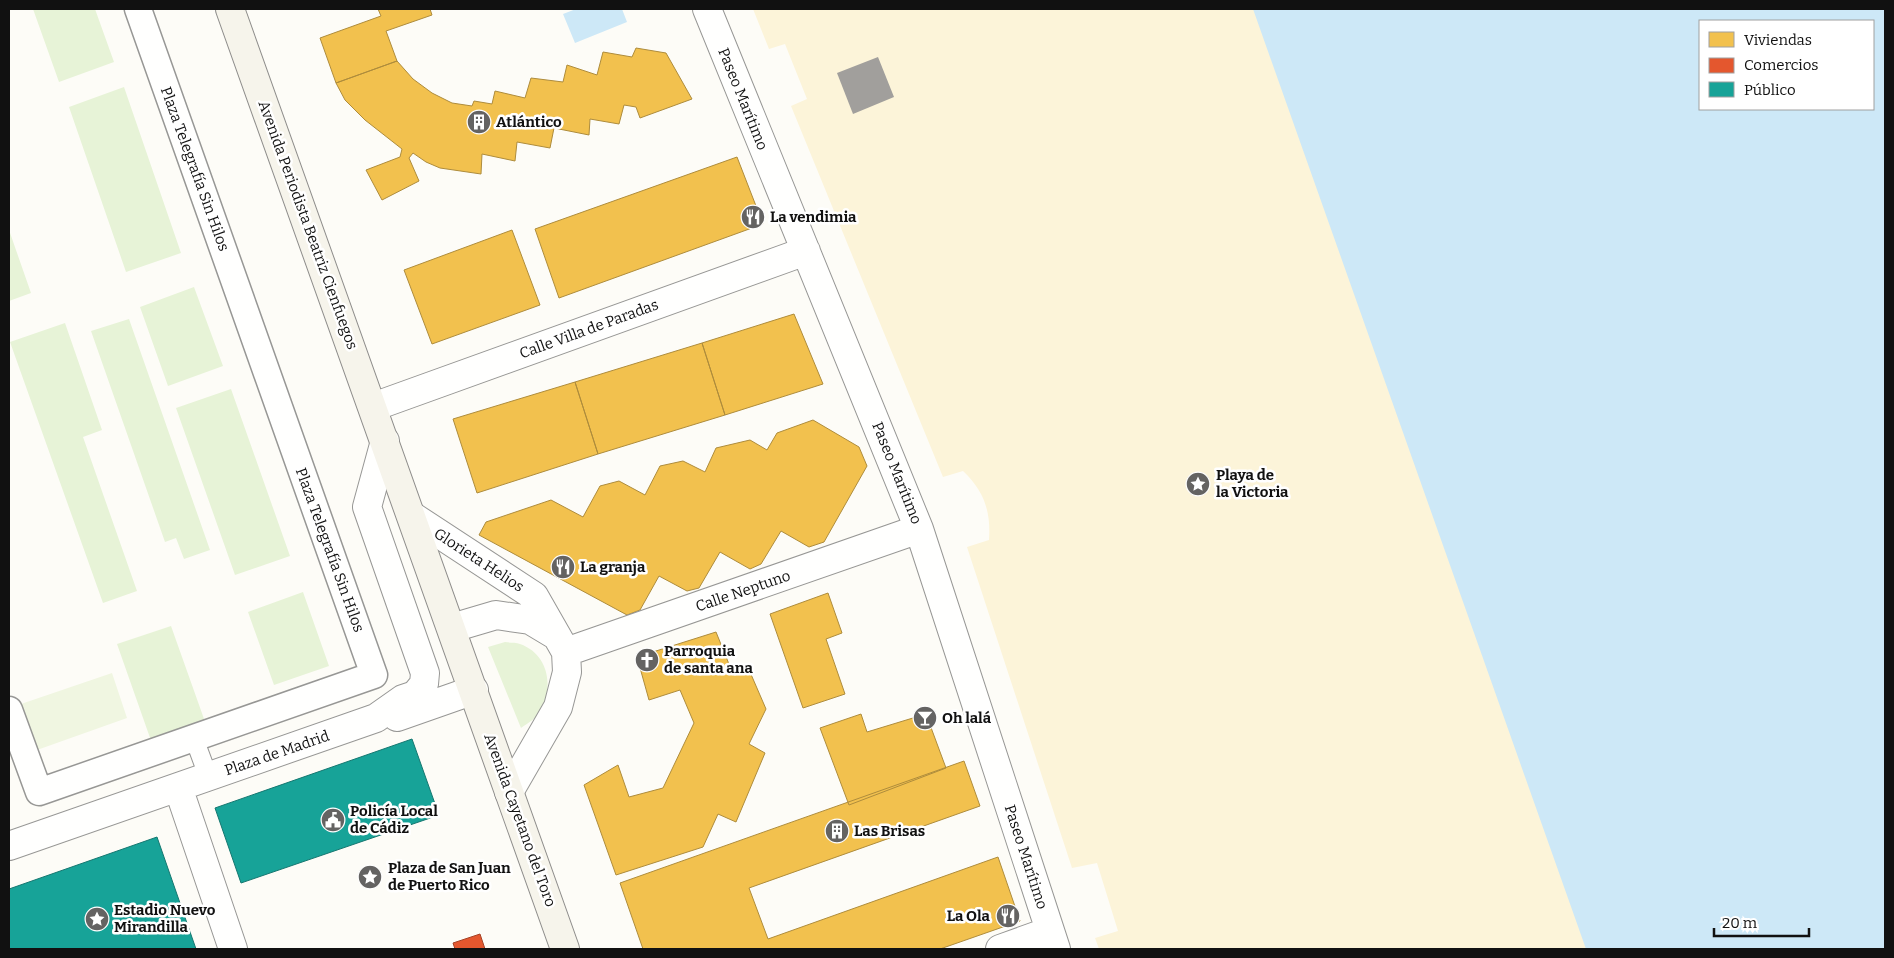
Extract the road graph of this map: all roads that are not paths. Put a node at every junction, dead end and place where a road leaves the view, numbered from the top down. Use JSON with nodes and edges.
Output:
{"nodes":[{"id":1,"x":138,"y":9,"type":"edge"},
{"id":2,"x":230,"y":9,"type":"edge"},
{"id":3,"x":707,"y":9,"type":"edge"},
{"id":4,"x":806,"y":251,"type":"junction"},
{"id":5,"x":373,"y":408,"type":"junction"},
{"id":6,"x":385,"y":441,"type":"junction"},
{"id":7,"x":412,"y":516,"type":"junction"},
{"id":8,"x":919,"y":529,"type":"junction"},
{"id":9,"x":452,"y":628,"type":"junction"},
{"id":10,"x":561,"y":644,"type":"junction"},
{"id":11,"x":474,"y":690,"type":"junction"},
{"id":12,"x":9,"y":710,"type":"edge"},
{"id":13,"x":376,"y":718,"type":"junction"},
{"id":14,"x":194,"y":738,"type":"junction"},
{"id":15,"x":208,"y":776,"type":"junction"},
{"id":16,"x":178,"y":787,"type":"junction"},
{"id":17,"x":510,"y":792,"type":"junction"},
{"id":18,"x":9,"y":846,"type":"edge"},
{"id":19,"x":1053,"y":940,"type":"edge"},
{"id":20,"x":232,"y":949,"type":"edge"},
{"id":21,"x":566,"y":949,"type":"edge"},
{"id":22,"x":1000,"y":949,"type":"edge"}],
"edges":[{"from":1,"to":14,"type":"street","name":"Plaza Telegrafía Sin Hilos"},
{"from":2,"to":5,"type":"main road","name":"Avenida Periodista Beatriz Cienfuegos"},
{"from":3,"to":4,"type":"street","name":"Paseo Marítimo"},
{"from":4,"to":5,"type":"street","name":"Calle Villa de Paradas"},
{"from":4,"to":8,"type":"street","name":"Paseo Marítimo"},
{"from":5,"to":6,"type":"main road","name":"Avenida Periodista Beatriz Cienfuegos"},
{"from":6,"to":7,"type":"main road","name":"Avenida Periodista Beatriz Cienfuegos"},
{"from":6,"to":13,"type":"street","name":"Plaza de Madrid"},
{"from":7,"to":9,"type":"main road","name":"Avenida Periodista Beatriz Cienfuegos"},
{"from":7,"to":10,"type":"street","name":"Glorieta Helios"},
{"from":8,"to":10,"type":"street","name":"Calle Neptuno"},
{"from":8,"to":19,"type":"street","name":"Paseo Marítimo"},
{"from":9,"to":10,"type":"street","name":"Glorieta Helios"},
{"from":9,"to":11,"type":"main road","name":"Avenida Periodista Beatriz Cienfuegos"},
{"from":10,"to":17,"type":"street","name":"Glorieta Helios"},
{"from":11,"to":13,"type":"street","name":"Plaza de Madrid"},
{"from":11,"to":17,"type":"main road","name":"Avenida Cayetano del Toro"},
{"from":12,"to":14,"type":"street","name":"Plaza Telegrafía Sin Hilos"},
{"from":13,"to":15,"type":"street","name":"Plaza de Madrid"},
{"from":14,"to":15,"type":"lane"},
{"from":15,"to":16,"type":"street","name":"Plaza de Madrid"},
{"from":16,"to":18,"type":"street","name":"Plaza de Madrid"},
{"from":16,"to":20,"type":"street"},
{"from":17,"to":21,"type":"main road","name":"Avenida Cayetano del Toro"},
{"from":19,"to":22,"type":"street"}]}
